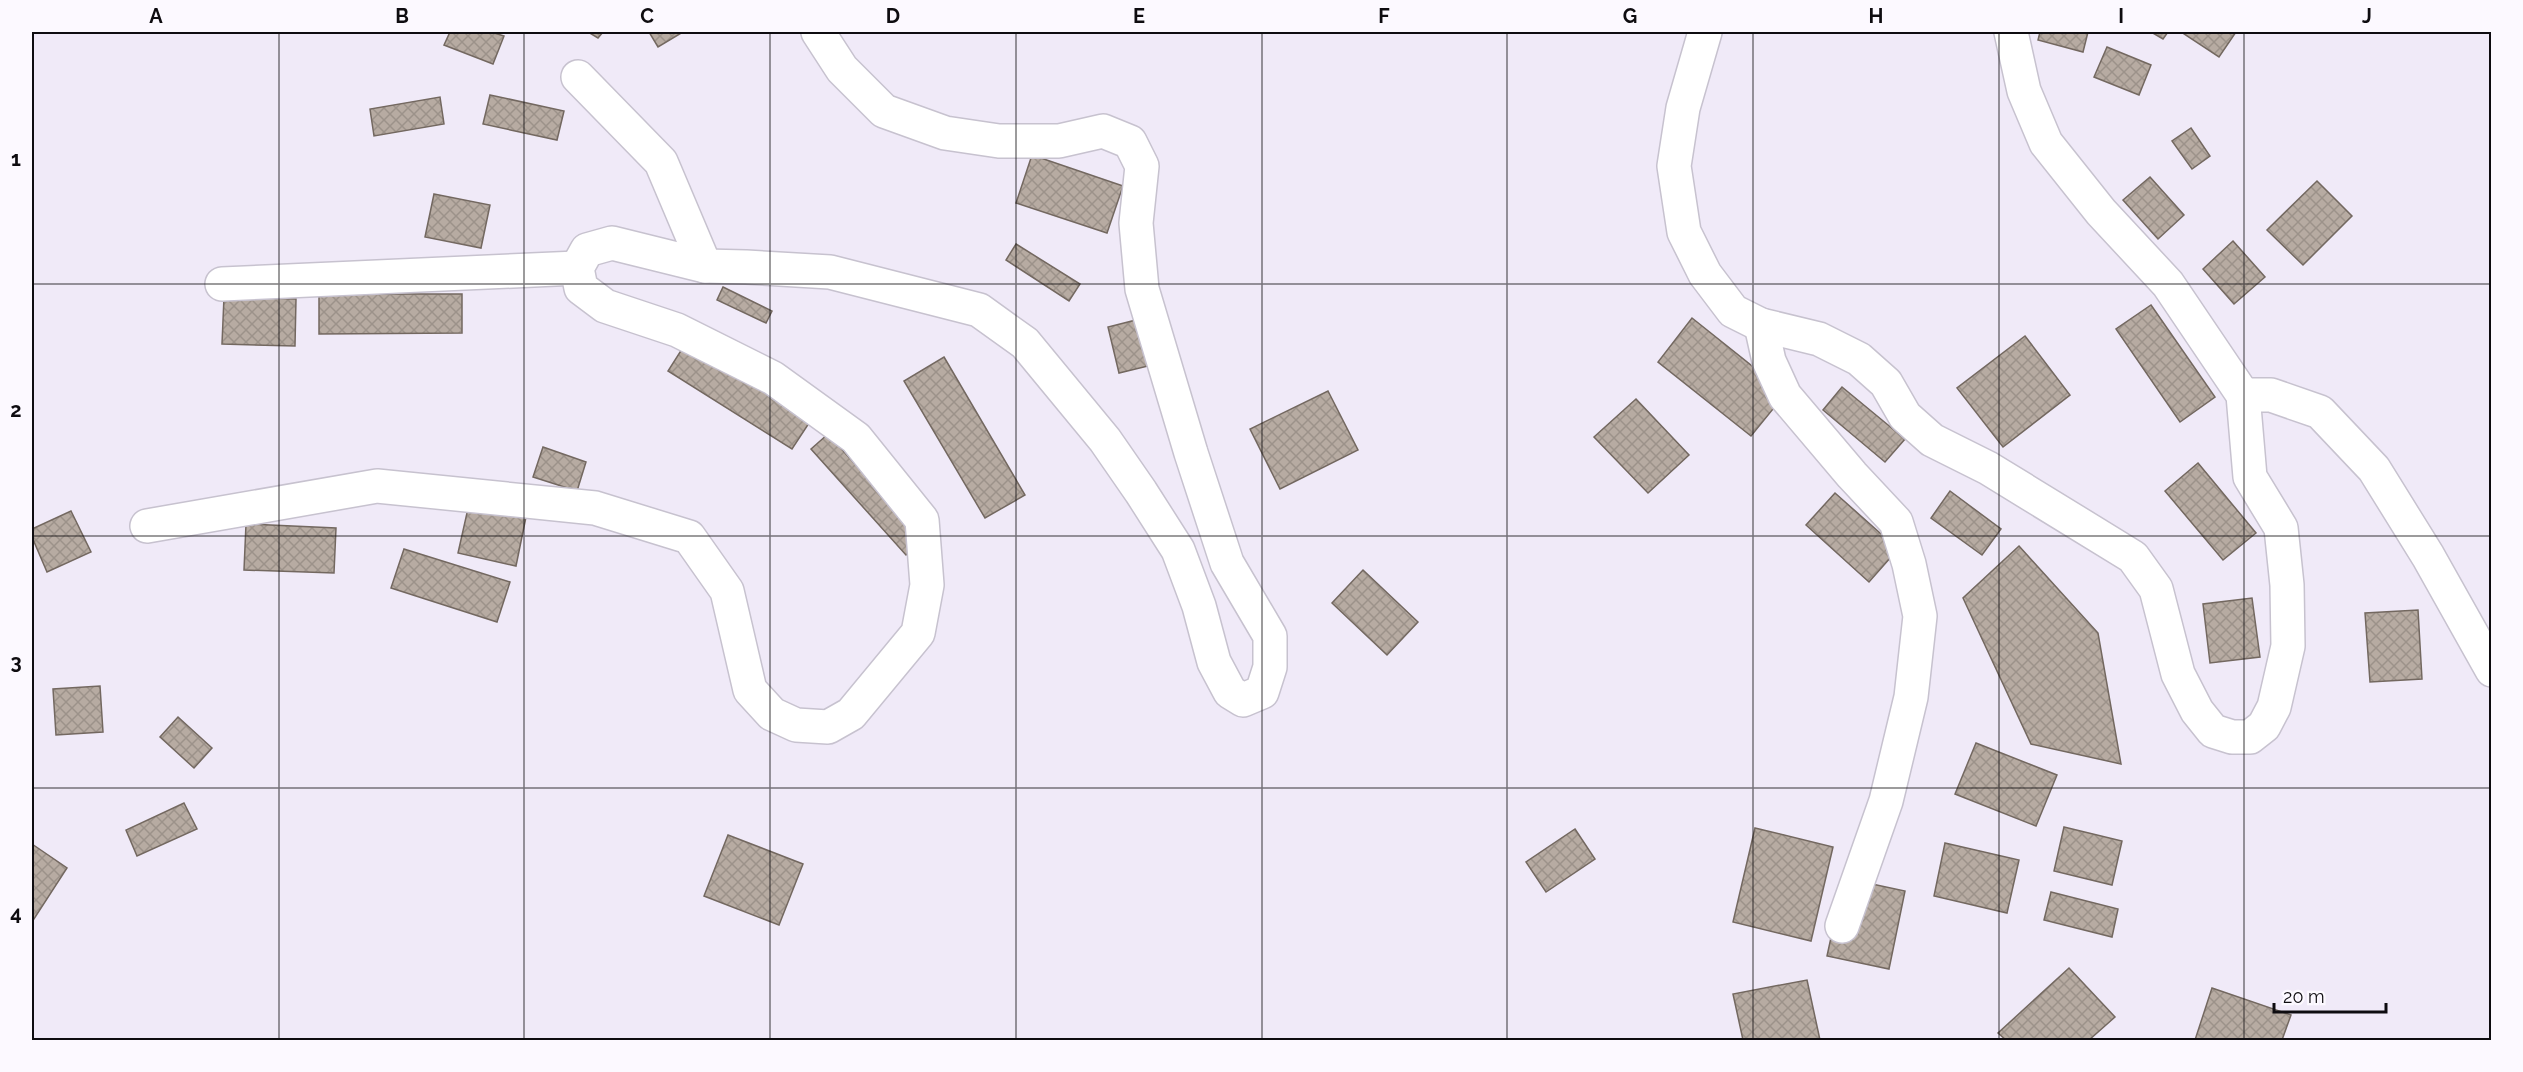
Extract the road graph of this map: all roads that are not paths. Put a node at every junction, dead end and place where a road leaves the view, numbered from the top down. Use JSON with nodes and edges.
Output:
{"nodes":[{"id":1,"x":818,"y":32,"type":"edge"},
{"id":2,"x":1705,"y":32,"type":"edge"},
{"id":3,"x":2011,"y":32,"type":"edge"},
{"id":4,"x":578,"y":78,"type":"dead end"},
{"id":5,"x":705,"y":266,"type":"junction"},
{"id":6,"x":577,"y":268,"type":"junction"},
{"id":7,"x":222,"y":284,"type":"dead end"},
{"id":8,"x":1761,"y":325,"type":"junction"},
{"id":9,"x":2243,"y":395,"type":"junction"},
{"id":10,"x":147,"y":526,"type":"dead end"},
{"id":11,"x":2492,"y":670,"type":"edge"},
{"id":12,"x":1842,"y":926,"type":"dead end"}],
"edges":[{"from":1,"to":5,"type":"street"},
{"from":2,"to":8,"type":"street"},
{"from":3,"to":9,"type":"street"},
{"from":4,"to":5,"type":"street"},
{"from":5,"to":6,"type":"street"},
{"from":6,"to":7,"type":"street"},
{"from":6,"to":10,"type":"street"},
{"from":8,"to":9,"type":"street"},
{"from":8,"to":12,"type":"street"},
{"from":9,"to":11,"type":"street"}]}
